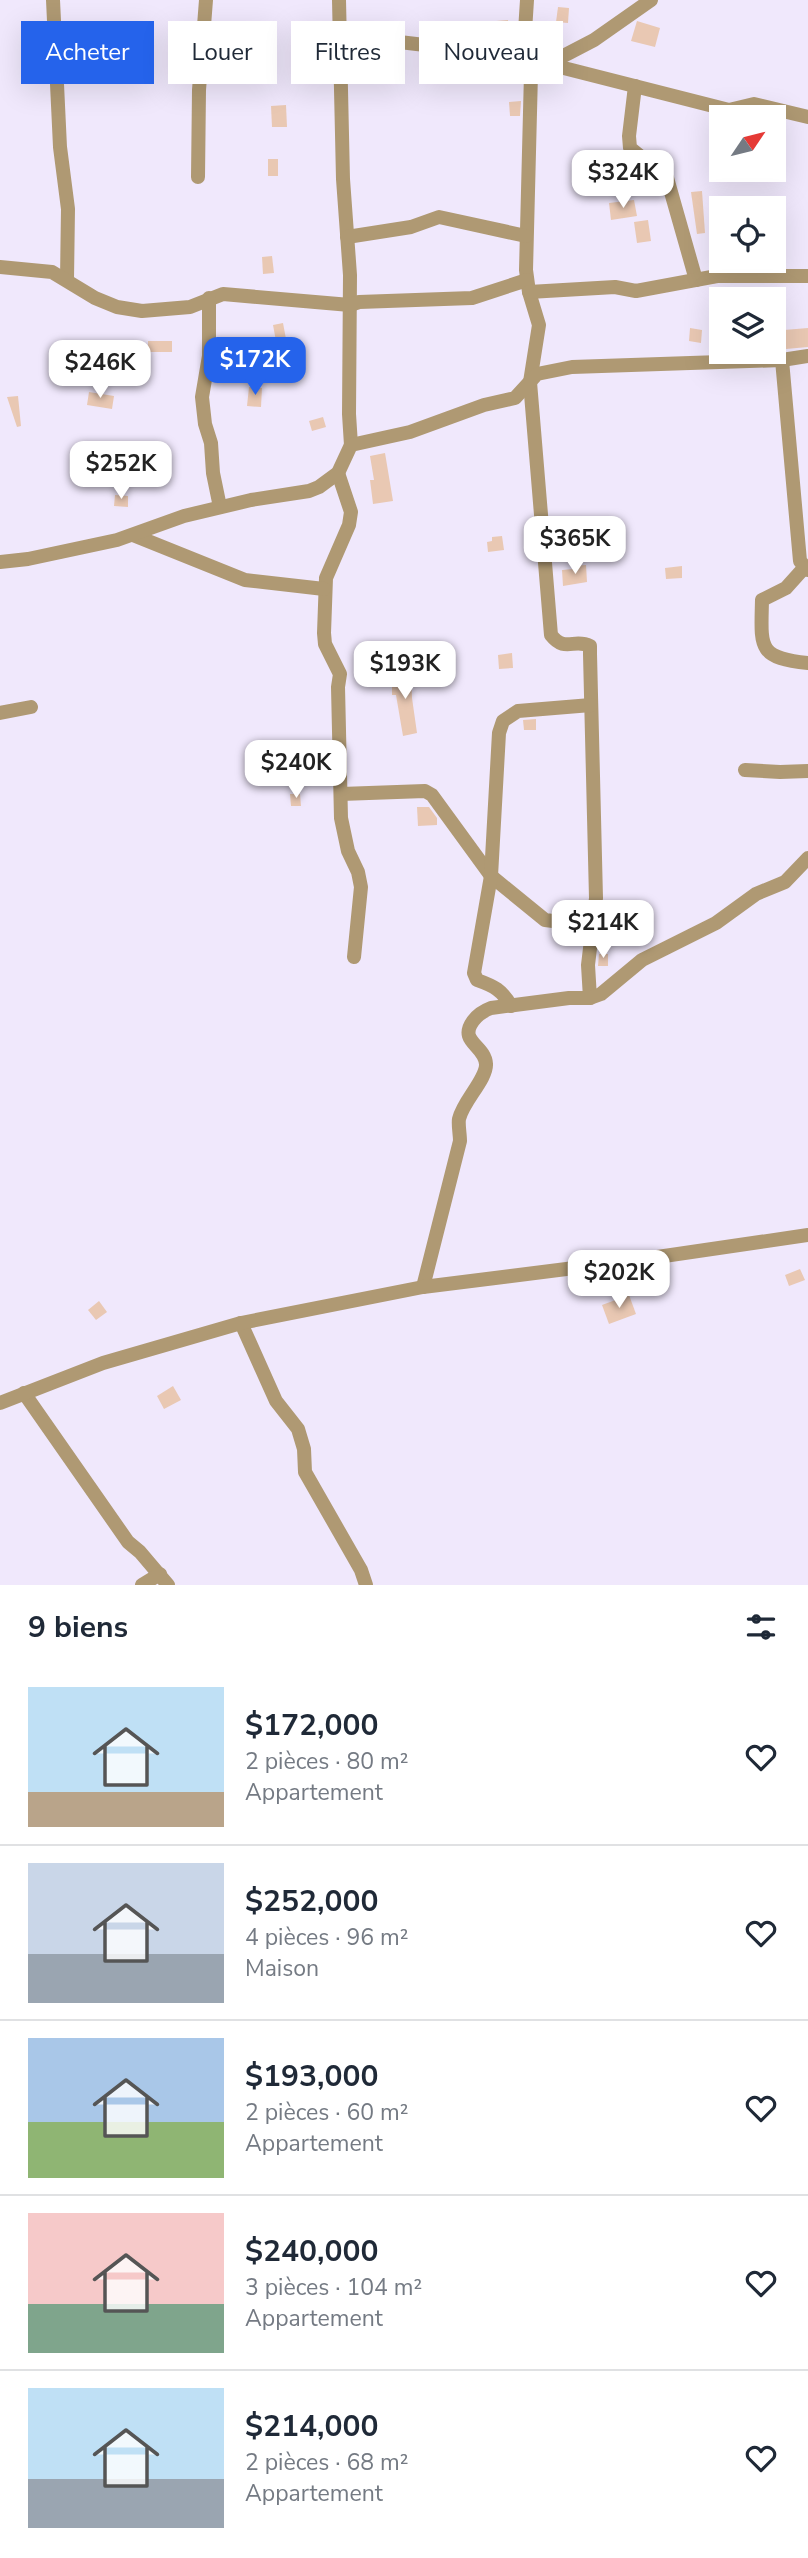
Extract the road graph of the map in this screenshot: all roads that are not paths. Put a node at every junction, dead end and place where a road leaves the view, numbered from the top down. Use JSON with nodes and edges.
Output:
{"nodes":[{"id":1,"x":53,"y":0,"type":"edge"},
{"id":2,"x":206,"y":0,"type":"edge"},
{"id":3,"x":339,"y":0,"type":"edge"},
{"id":4,"x":527,"y":0,"type":"edge"},
{"id":5,"x":652,"y":0,"type":"edge"},
{"id":6,"x":340,"y":21,"type":"edge"},
{"id":7,"x":527,"y":21,"type":"edge"},
{"id":8,"x":563,"y":56,"type":"edge"},
{"id":9,"x":563,"y":68,"type":"edge"},
{"id":10,"x":341,"y":84,"type":"edge"},
{"id":11,"x":527,"y":84,"type":"edge"},
{"id":12,"x":635,"y":86,"type":"junction"},
{"id":13,"x":808,"y":117,"type":"edge"},
{"id":14,"x":198,"y":177,"type":"dead end"},
{"id":15,"x":526,"y":236,"type":"junction"},
{"id":16,"x":347,"y":237,"type":"junction"},
{"id":17,"x":0,"y":267,"type":"edge"},
{"id":18,"x":808,"y":276,"type":"edge"},
{"id":19,"x":67,"y":279,"type":"junction"},
{"id":20,"x":696,"y":280,"type":"junction"},
{"id":21,"x":528,"y":286,"type":"junction"},
{"id":22,"x":209,"y":298,"type":"junction"},
{"id":23,"x":350,"y":305,"type":"junction"},
{"id":24,"x":808,"y":356,"type":"edge"},
{"id":25,"x":786,"y":359,"type":"edge"},
{"id":26,"x":709,"y":364,"type":"edge"},
{"id":27,"x":782,"y":364,"type":"edge"},
{"id":28,"x":530,"y":382,"type":"junction"},
{"id":29,"x":351,"y":445,"type":"junction"},
{"id":30,"x":338,"y":473,"type":"junction"},
{"id":31,"x":220,"y":508,"type":"junction"},
{"id":32,"x":133,"y":535,"type":"junction"},
{"id":33,"x":0,"y":562,"type":"edge"},
{"id":34,"x":806,"y":569,"type":"edge"},
{"id":35,"x":324,"y":589,"type":"junction"},
{"id":36,"x":808,"y":663,"type":"edge"},
{"id":37,"x":591,"y":705,"type":"junction"},
{"id":38,"x":31,"y":707,"type":"dead end"},
{"id":39,"x":0,"y":713,"type":"edge"},
{"id":40,"x":745,"y":770,"type":"dead end"},
{"id":41,"x":808,"y":771,"type":"edge"},
{"id":42,"x":341,"y":794,"type":"junction"},
{"id":43,"x":808,"y":858,"type":"edge"},
{"id":44,"x":491,"y":876,"type":"junction"},
{"id":45,"x":593,"y":926,"type":"junction"},
{"id":46,"x":354,"y":957,"type":"dead end"},
{"id":47,"x":590,"y":998,"type":"junction"},
{"id":48,"x":511,"y":1006,"type":"junction"},
{"id":49,"x":808,"y":1235,"type":"edge"},
{"id":50,"x":423,"y":1287,"type":"junction"},
{"id":51,"x":241,"y":1322,"type":"junction"},
{"id":52,"x":24,"y":1393,"type":"junction"},
{"id":53,"x":0,"y":1403,"type":"edge"},
{"id":54,"x":164,"y":1579,"type":"edge"},
{"id":55,"x":142,"y":1585,"type":"edge"},
{"id":56,"x":366,"y":1585,"type":"edge"}],
"edges":[{"from":1,"to":19,"type":"street"},
{"from":2,"to":14,"type":"street"},
{"from":3,"to":6,"type":"street"},
{"from":4,"to":7,"type":"street"},
{"from":5,"to":8,"type":"street"},
{"from":9,"to":12,"type":"street"},
{"from":10,"to":16,"type":"street"},
{"from":11,"to":15,"type":"street"},
{"from":12,"to":13,"type":"street"},
{"from":12,"to":20,"type":"street"},
{"from":15,"to":16,"type":"street"},
{"from":15,"to":21,"type":"street"},
{"from":16,"to":23,"type":"street"},
{"from":17,"to":19,"type":"street"},
{"from":18,"to":20,"type":"street"},
{"from":19,"to":22,"type":"street"},
{"from":20,"to":21,"type":"street"},
{"from":21,"to":23,"type":"street"},
{"from":21,"to":28,"type":"street"},
{"from":22,"to":23,"type":"street"},
{"from":22,"to":31,"type":"street"},
{"from":23,"to":29,"type":"street"},
{"from":24,"to":25,"type":"street"},
{"from":26,"to":28,"type":"street"},
{"from":27,"to":34,"type":"street"},
{"from":28,"to":29,"type":"street"},
{"from":28,"to":37,"type":"street"},
{"from":29,"to":30,"type":"street"},
{"from":30,"to":31,"type":"street"},
{"from":30,"to":35,"type":"street"},
{"from":31,"to":32,"type":"street"},
{"from":32,"to":33,"type":"street"},
{"from":32,"to":35,"type":"street"},
{"from":34,"to":36,"type":"street"},
{"from":35,"to":42,"type":"street"},
{"from":37,"to":44,"type":"street"},
{"from":37,"to":45,"type":"street"},
{"from":38,"to":39,"type":"street"},
{"from":40,"to":41,"type":"street"},
{"from":42,"to":44,"type":"street"},
{"from":42,"to":46,"type":"street"},
{"from":43,"to":47,"type":"street"},
{"from":44,"to":45,"type":"street"},
{"from":44,"to":48,"type":"street"},
{"from":45,"to":47,"type":"street"},
{"from":47,"to":48,"type":"street"},
{"from":48,"to":50,"type":"street"},
{"from":49,"to":50,"type":"street"},
{"from":50,"to":51,"type":"street"},
{"from":51,"to":52,"type":"street"},
{"from":51,"to":56,"type":"street"},
{"from":52,"to":53,"type":"street"},
{"from":52,"to":54,"type":"street"},
{"from":54,"to":55,"type":"street"}]}
